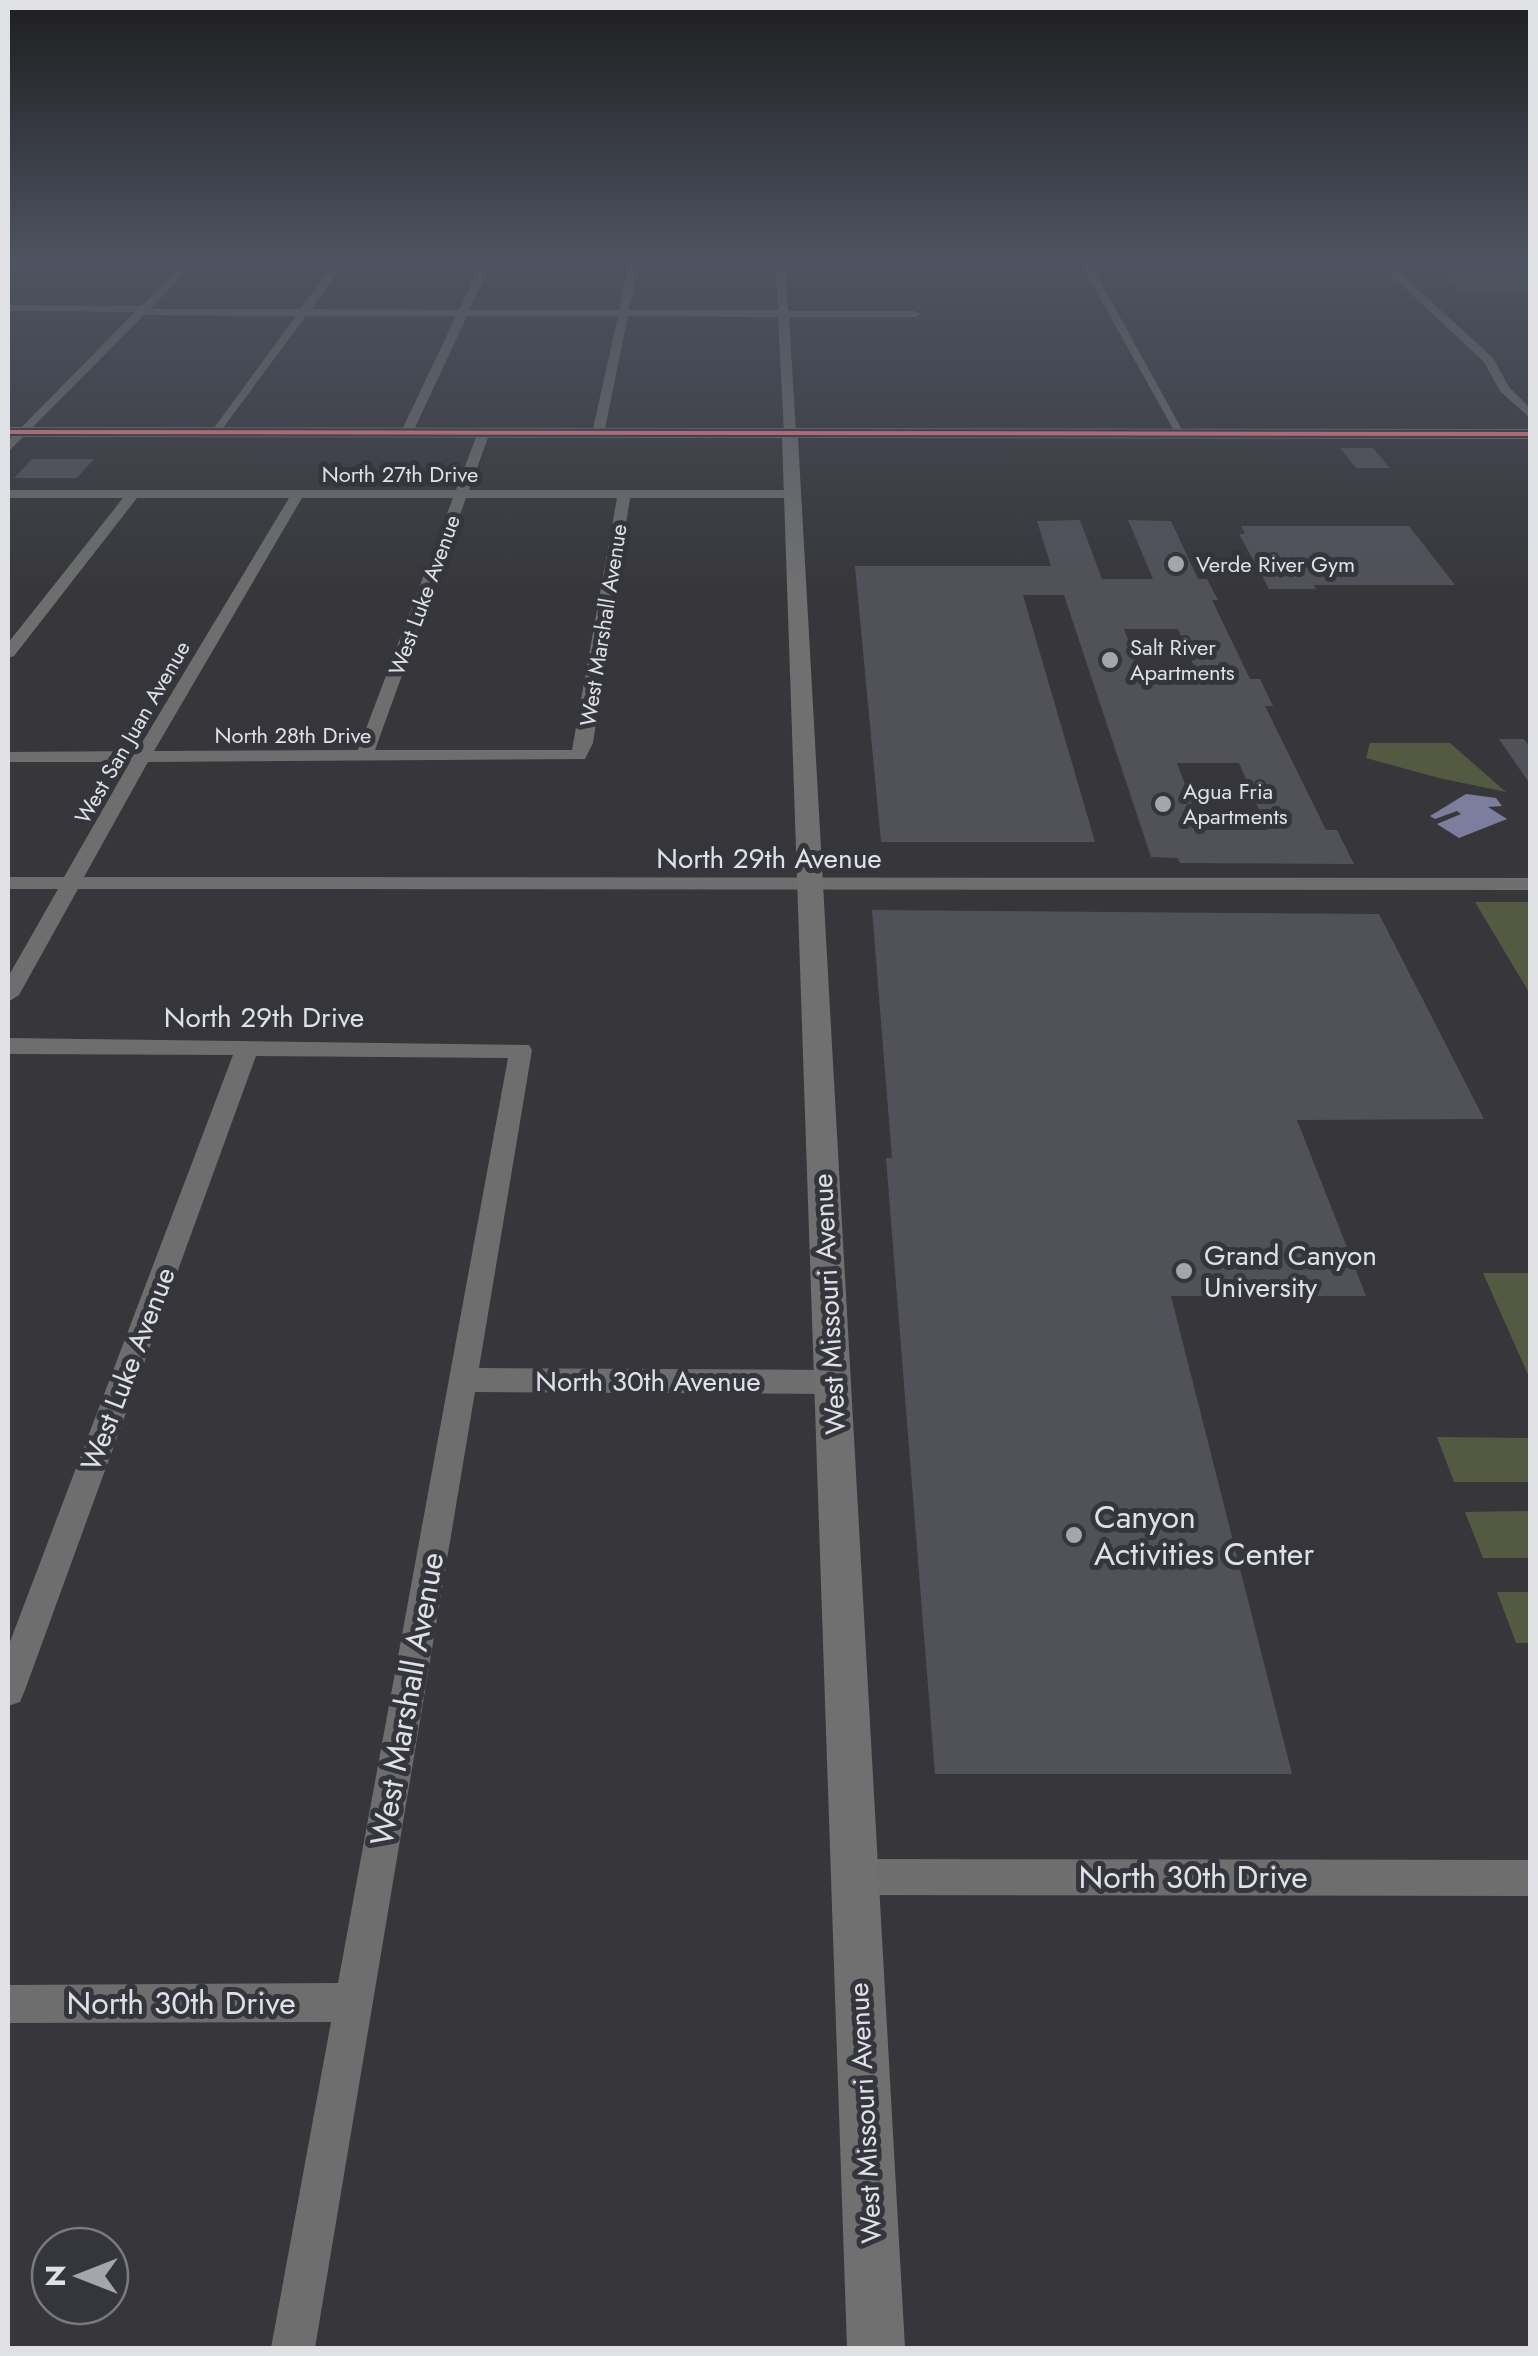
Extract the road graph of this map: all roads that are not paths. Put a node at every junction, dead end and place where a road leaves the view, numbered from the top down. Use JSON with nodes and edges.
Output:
{"nodes":[{"id":1,"x":82,"y":369,"type":"edge"},
{"id":2,"x":263,"y":369,"type":"edge"},
{"id":3,"x":438,"y":369,"type":"edge"},
{"id":4,"x":612,"y":369,"type":"edge"},
{"id":5,"x":787,"y":369,"type":"edge"},
{"id":6,"x":1145,"y":369,"type":"edge"},
{"id":7,"x":1494,"y":369,"type":"edge"},
{"id":8,"x":1530,"y":414,"type":"edge"},
{"id":9,"x":16,"y":432,"type":"edge"},
{"id":10,"x":217,"y":432,"type":"junction"},
{"id":11,"x":408,"y":432,"type":"junction"},
{"id":12,"x":484,"y":432,"type":"junction"},
{"id":13,"x":598,"y":433,"type":"junction"},
{"id":14,"x":790,"y":434,"type":"junction"},
{"id":15,"x":1182,"y":434,"type":"junction"},
{"id":16,"x":1530,"y":434,"type":"edge"},
{"id":17,"x":8,"y":448,"type":"edge"},
{"id":18,"x":8,"y":494,"type":"edge"},
{"id":19,"x":133,"y":494,"type":"junction"},
{"id":20,"x":298,"y":494,"type":"junction"},
{"id":21,"x":461,"y":494,"type":"junction"},
{"id":22,"x":624,"y":494,"type":"junction"},
{"id":23,"x":792,"y":494,"type":"junction"},
{"id":24,"x":8,"y":652,"type":"edge"},
{"id":25,"x":579,"y":755,"type":"joint"},
{"id":26,"x":8,"y":757,"type":"edge"},
{"id":27,"x":142,"y":757,"type":"junction"},
{"id":28,"x":364,"y":757,"type":"junction"},
{"id":29,"x":8,"y":883,"type":"edge"},
{"id":30,"x":70,"y":884,"type":"junction"},
{"id":31,"x":1530,"y":884,"type":"edge"},
{"id":32,"x":810,"y":885,"type":"junction"},
{"id":33,"x":8,"y":995,"type":"edge"},
{"id":34,"x":8,"y":1046,"type":"edge"},
{"id":35,"x":248,"y":1047,"type":"junction"},
{"id":36,"x":521,"y":1050,"type":"joint"},
{"id":37,"x":463,"y":1380,"type":"junction"},
{"id":38,"x":833,"y":1382,"type":"junction"},
{"id":39,"x":8,"y":1690,"type":"edge"},
{"id":40,"x":855,"y":1877,"type":"junction"},
{"id":41,"x":1530,"y":1878,"type":"edge"},
{"id":42,"x":354,"y":2002,"type":"junction"},
{"id":43,"x":8,"y":2004,"type":"edge"},
{"id":44,"x":294,"y":2348,"type":"edge"},
{"id":45,"x":876,"y":2348,"type":"edge"}],
"edges":[{"from":1,"to":9,"type":"street"},
{"from":2,"to":10,"type":"street"},
{"from":3,"to":11,"type":"street"},
{"from":4,"to":13,"type":"street"},
{"from":5,"to":14,"type":"street","name":"West Missouri Avenue"},
{"from":6,"to":15,"type":"street"},
{"from":7,"to":8,"type":"street"},
{"from":9,"to":10,"type":"main road"},
{"from":9,"to":17,"type":"street"},
{"from":10,"to":11,"type":"main road"},
{"from":11,"to":12,"type":"main road"},
{"from":12,"to":13,"type":"main road"},
{"from":12,"to":21,"type":"street","name":"West Luke Avenue"},
{"from":13,"to":14,"type":"main road"},
{"from":14,"to":15,"type":"main road"},
{"from":14,"to":23,"type":"main road","name":"West Missouri Avenue"},
{"from":15,"to":16,"type":"main road"},
{"from":18,"to":19,"type":"street","name":"North 27th Drive"},
{"from":19,"to":20,"type":"street","name":"North 27th Drive"},
{"from":19,"to":24,"type":"street"},
{"from":20,"to":21,"type":"street","name":"North 27th Drive"},
{"from":20,"to":27,"type":"street","name":"West San Juan Avenue"},
{"from":21,"to":22,"type":"street","name":"North 27th Drive"},
{"from":21,"to":28,"type":"street","name":"West Luke Avenue"},
{"from":22,"to":23,"type":"street","name":"North 27th Drive"},
{"from":22,"to":25,"type":"street","name":"West Marshall Avenue"},
{"from":23,"to":32,"type":"main road","name":"West Missouri Avenue"},
{"from":25,"to":28,"type":"street","name":"North 28th Drive"},
{"from":26,"to":27,"type":"street","name":"North 28th Drive"},
{"from":27,"to":28,"type":"street","name":"North 28th Drive"},
{"from":27,"to":30,"type":"street","name":"West San Juan Avenue"},
{"from":29,"to":30,"type":"street","name":"North 29th Avenue"},
{"from":30,"to":32,"type":"street","name":"North 29th Avenue"},
{"from":30,"to":33,"type":"street","name":"West San Juan Avenue"},
{"from":31,"to":32,"type":"street","name":"North 29th Avenue"},
{"from":32,"to":38,"type":"main road","name":"West Missouri Avenue"},
{"from":34,"to":35,"type":"street","name":"North 29th Drive"},
{"from":35,"to":36,"type":"street","name":"North 29th Drive"},
{"from":35,"to":39,"type":"street","name":"West Luke Avenue"},
{"from":36,"to":37,"type":"street","name":"West Marshall Avenue"},
{"from":37,"to":38,"type":"street","name":"North 30th Avenue"},
{"from":37,"to":42,"type":"street","name":"West Marshall Avenue"},
{"from":38,"to":40,"type":"main road","name":"West Missouri Avenue"},
{"from":40,"to":41,"type":"street","name":"North 30th Drive"},
{"from":40,"to":45,"type":"main road","name":"West Missouri Avenue"},
{"from":42,"to":43,"type":"street","name":"North 30th Drive"},
{"from":42,"to":44,"type":"street","name":"West Marshall Avenue"}]}
